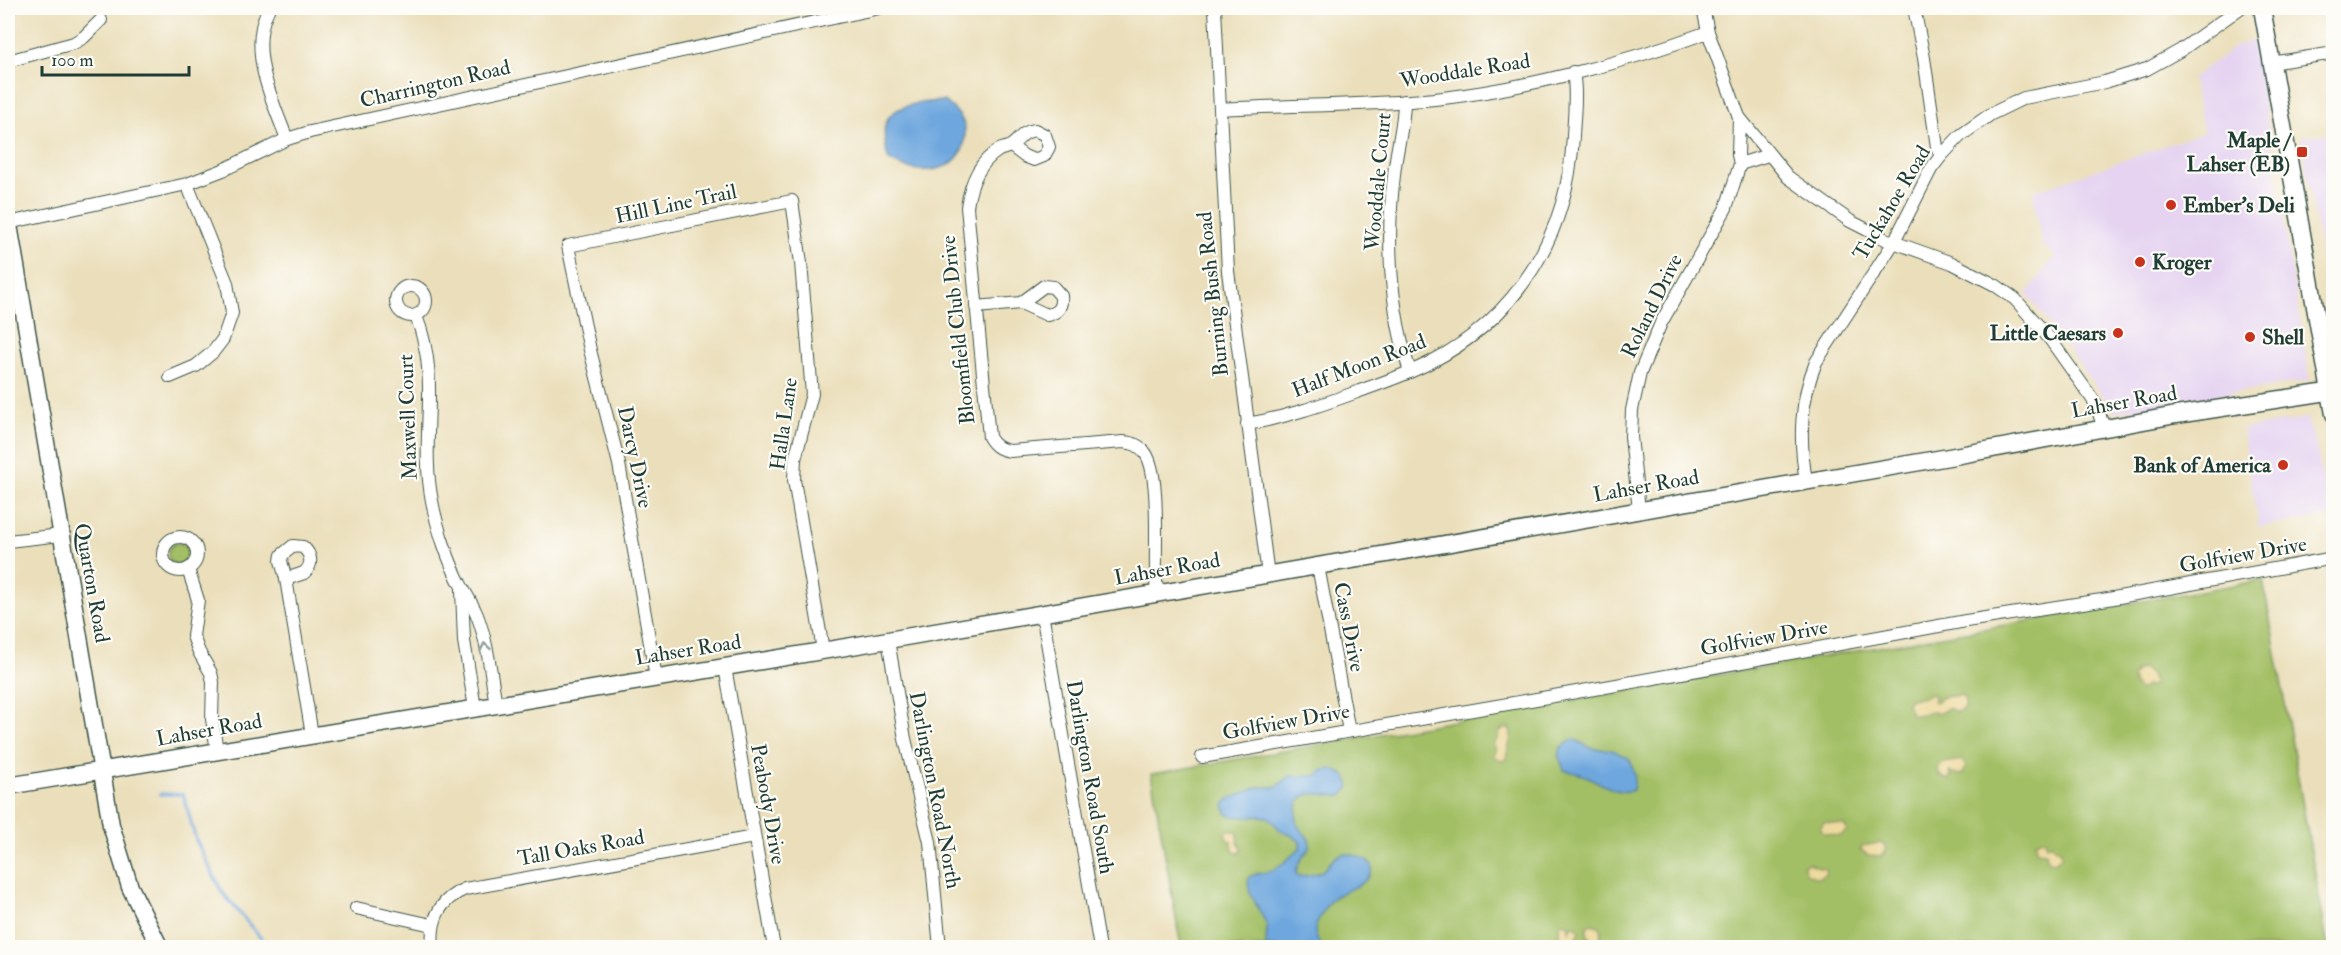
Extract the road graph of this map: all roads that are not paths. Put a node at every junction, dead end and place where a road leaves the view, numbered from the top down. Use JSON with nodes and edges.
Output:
{"nodes":[{"id":1,"x":269,"y":8,"type":"edge"},
{"id":2,"x":879,"y":8,"type":"edge"},
{"id":3,"x":1215,"y":8,"type":"edge"},
{"id":4,"x":1703,"y":8,"type":"edge"},
{"id":5,"x":1914,"y":8,"type":"edge"},
{"id":6,"x":2240,"y":8,"type":"edge"},
{"id":7,"x":2262,"y":8,"type":"edge"},
{"id":8,"x":101,"y":20,"type":"dead end"},
{"id":9,"x":1708,"y":32,"type":"junction"},
{"id":10,"x":2334,"y":53,"type":"edge"},
{"id":11,"x":8,"y":61,"type":"edge"},
{"id":12,"x":2271,"y":63,"type":"junction"},
{"id":13,"x":1573,"y":72,"type":"junction"},
{"id":14,"x":1404,"y":101,"type":"junction"},
{"id":15,"x":1221,"y":109,"type":"junction"},
{"id":16,"x":1739,"y":117,"type":"junction"},
{"id":17,"x":287,"y":139,"type":"junction"},
{"id":18,"x":1011,"y":146,"type":"dead end"},
{"id":19,"x":1768,"y":155,"type":"junction"},
{"id":20,"x":1941,"y":156,"type":"junction"},
{"id":21,"x":1740,"y":164,"type":"junction"},
{"id":22,"x":187,"y":184,"type":"junction"},
{"id":23,"x":792,"y":201,"type":"joint"},
{"id":24,"x":8,"y":221,"type":"edge"},
{"id":25,"x":1894,"y":242,"type":"junction"},
{"id":26,"x":568,"y":246,"type":"joint"},
{"id":27,"x":12,"y":275,"type":"edge"},
{"id":28,"x":1021,"y":303,"type":"dead end"},
{"id":29,"x":976,"y":307,"type":"junction"},
{"id":30,"x":416,"y":316,"type":"dead end"},
{"id":31,"x":1410,"y":372,"type":"junction"},
{"id":32,"x":170,"y":377,"type":"dead end"},
{"id":33,"x":2332,"y":391,"type":"edge"},
{"id":34,"x":2334,"y":414,"type":"edge"},
{"id":35,"x":1247,"y":424,"type":"junction"},
{"id":36,"x":2104,"y":429,"type":"junction"},
{"id":37,"x":1806,"y":481,"type":"junction"},
{"id":38,"x":1639,"y":510,"type":"junction"},
{"id":39,"x":61,"y":535,"type":"junction"},
{"id":40,"x":8,"y":541,"type":"edge"},
{"id":41,"x":2334,"y":558,"type":"edge"},
{"id":42,"x":1318,"y":566,"type":"junction"},
{"id":43,"x":188,"y":569,"type":"dead end"},
{"id":44,"x":1268,"y":575,"type":"junction"},
{"id":45,"x":286,"y":579,"type":"dead end"},
{"id":46,"x":462,"y":586,"type":"junction"},
{"id":47,"x":1157,"y":594,"type":"junction"},
{"id":48,"x":1042,"y":613,"type":"junction"},
{"id":49,"x":888,"y":640,"type":"junction"},
{"id":50,"x":823,"y":651,"type":"junction"},
{"id":51,"x":725,"y":667,"type":"junction"},
{"id":52,"x":656,"y":678,"type":"junction"},
{"id":53,"x":495,"y":705,"type":"junction"},
{"id":54,"x":475,"y":708,"type":"junction"},
{"id":55,"x":1349,"y":731,"type":"junction"},
{"id":56,"x":312,"y":735,"type":"junction"},
{"id":57,"x":217,"y":751,"type":"junction"},
{"id":58,"x":1202,"y":757,"type":"dead end"},
{"id":59,"x":101,"y":771,"type":"junction"},
{"id":60,"x":8,"y":786,"type":"edge"},
{"id":61,"x":754,"y":837,"type":"junction"},
{"id":62,"x":356,"y":908,"type":"dead end"},
{"id":63,"x":432,"y":925,"type":"junction"},
{"id":64,"x":160,"y":948,"type":"edge"},
{"id":65,"x":433,"y":948,"type":"edge"},
{"id":66,"x":774,"y":948,"type":"edge"},
{"id":67,"x":940,"y":948,"type":"edge"},
{"id":68,"x":1100,"y":948,"type":"edge"}],
"edges":[{"from":1,"to":17,"type":"street"},
{"from":2,"to":17,"type":"street","name":"Charrington Road"},
{"from":3,"to":15,"type":"street","name":"Burning Bush Road"},
{"from":4,"to":9,"type":"street"},
{"from":5,"to":20,"type":"street"},
{"from":6,"to":20,"type":"street","name":"Tuckahoe Road"},
{"from":7,"to":12,"type":"street"},
{"from":8,"to":11,"type":"street"},
{"from":9,"to":13,"type":"street","name":"Wooddale Road"},
{"from":9,"to":16,"type":"street"},
{"from":10,"to":12,"type":"street"},
{"from":12,"to":33,"type":"street"},
{"from":13,"to":14,"type":"street","name":"Wooddale Road"},
{"from":13,"to":31,"type":"street","name":"Half Moon Road"},
{"from":14,"to":15,"type":"street","name":"Wooddale Road"},
{"from":14,"to":31,"type":"street","name":"Wooddale Court"},
{"from":15,"to":35,"type":"street","name":"Burning Bush Road"},
{"from":16,"to":19,"type":"street"},
{"from":16,"to":21,"type":"street","name":"Roland Drive"},
{"from":17,"to":22,"type":"street","name":"Charrington Road"},
{"from":18,"to":29,"type":"street","name":"Bloomfield Club Drive"},
{"from":19,"to":21,"type":"street"},
{"from":19,"to":25,"type":"street"},
{"from":20,"to":25,"type":"street","name":"Tuckahoe Road"},
{"from":21,"to":38,"type":"street","name":"Roland Drive"},
{"from":22,"to":24,"type":"street","name":"Charrington Road"},
{"from":22,"to":32,"type":"street"},
{"from":23,"to":26,"type":"street","name":"Hill Line Trail"},
{"from":23,"to":50,"type":"street","name":"Halla Lane"},
{"from":24,"to":27,"type":"street","name":"Quarton Road"},
{"from":25,"to":36,"type":"street"},
{"from":25,"to":37,"type":"street","name":"Tuckahoe Road"},
{"from":26,"to":52,"type":"street","name":"Darcy Drive"},
{"from":27,"to":39,"type":"street","name":"Quarton Road"},
{"from":28,"to":29,"type":"street"},
{"from":29,"to":47,"type":"street","name":"Bloomfield Club Drive"},
{"from":30,"to":46,"type":"street","name":"Maxwell Court"},
{"from":31,"to":35,"type":"street","name":"Half Moon Road"},
{"from":33,"to":34,"type":"street"},
{"from":33,"to":36,"type":"street","name":"Lahser Road"},
{"from":35,"to":44,"type":"street","name":"Burning Bush Road"},
{"from":36,"to":37,"type":"street","name":"Lahser Road"},
{"from":37,"to":38,"type":"street","name":"Lahser Road"},
{"from":38,"to":42,"type":"street","name":"Lahser Road"},
{"from":39,"to":40,"type":"street"},
{"from":39,"to":59,"type":"street","name":"Quarton Road"},
{"from":41,"to":55,"type":"street","name":"Golfview Drive"},
{"from":42,"to":44,"type":"street","name":"Lahser Road"},
{"from":42,"to":55,"type":"street","name":"Cass Drive"},
{"from":43,"to":57,"type":"street"},
{"from":44,"to":47,"type":"street","name":"Lahser Road"},
{"from":45,"to":56,"type":"street"},
{"from":53,"to":46,"type":"street","name":"Maxwell Court","one_way":true},
{"from":46,"to":54,"type":"street","name":"Maxwell Court"},
{"from":47,"to":48,"type":"street","name":"Lahser Road"},
{"from":48,"to":49,"type":"street","name":"Lahser Road"},
{"from":48,"to":68,"type":"street","name":"Darlington Road South"},
{"from":49,"to":50,"type":"street","name":"Lahser Road"},
{"from":49,"to":67,"type":"street","name":"Darlington Road North"},
{"from":50,"to":51,"type":"street","name":"Lahser Road"},
{"from":51,"to":52,"type":"street","name":"Lahser Road"},
{"from":51,"to":61,"type":"street","name":"Peabody Drive"},
{"from":52,"to":53,"type":"street","name":"Lahser Road"},
{"from":53,"to":54,"type":"street","name":"Lahser Road"},
{"from":54,"to":56,"type":"street","name":"Lahser Road"},
{"from":55,"to":58,"type":"street","name":"Golfview Drive"},
{"from":56,"to":57,"type":"street","name":"Lahser Road"},
{"from":57,"to":59,"type":"street","name":"Lahser Road"},
{"from":59,"to":60,"type":"street","name":"Lahser Road"},
{"from":59,"to":64,"type":"street","name":"Quarton Road"},
{"from":61,"to":63,"type":"street","name":"Tall Oaks Road"},
{"from":61,"to":66,"type":"street","name":"Peabody Drive"},
{"from":62,"to":63,"type":"street"},
{"from":63,"to":65,"type":"street"}]}
